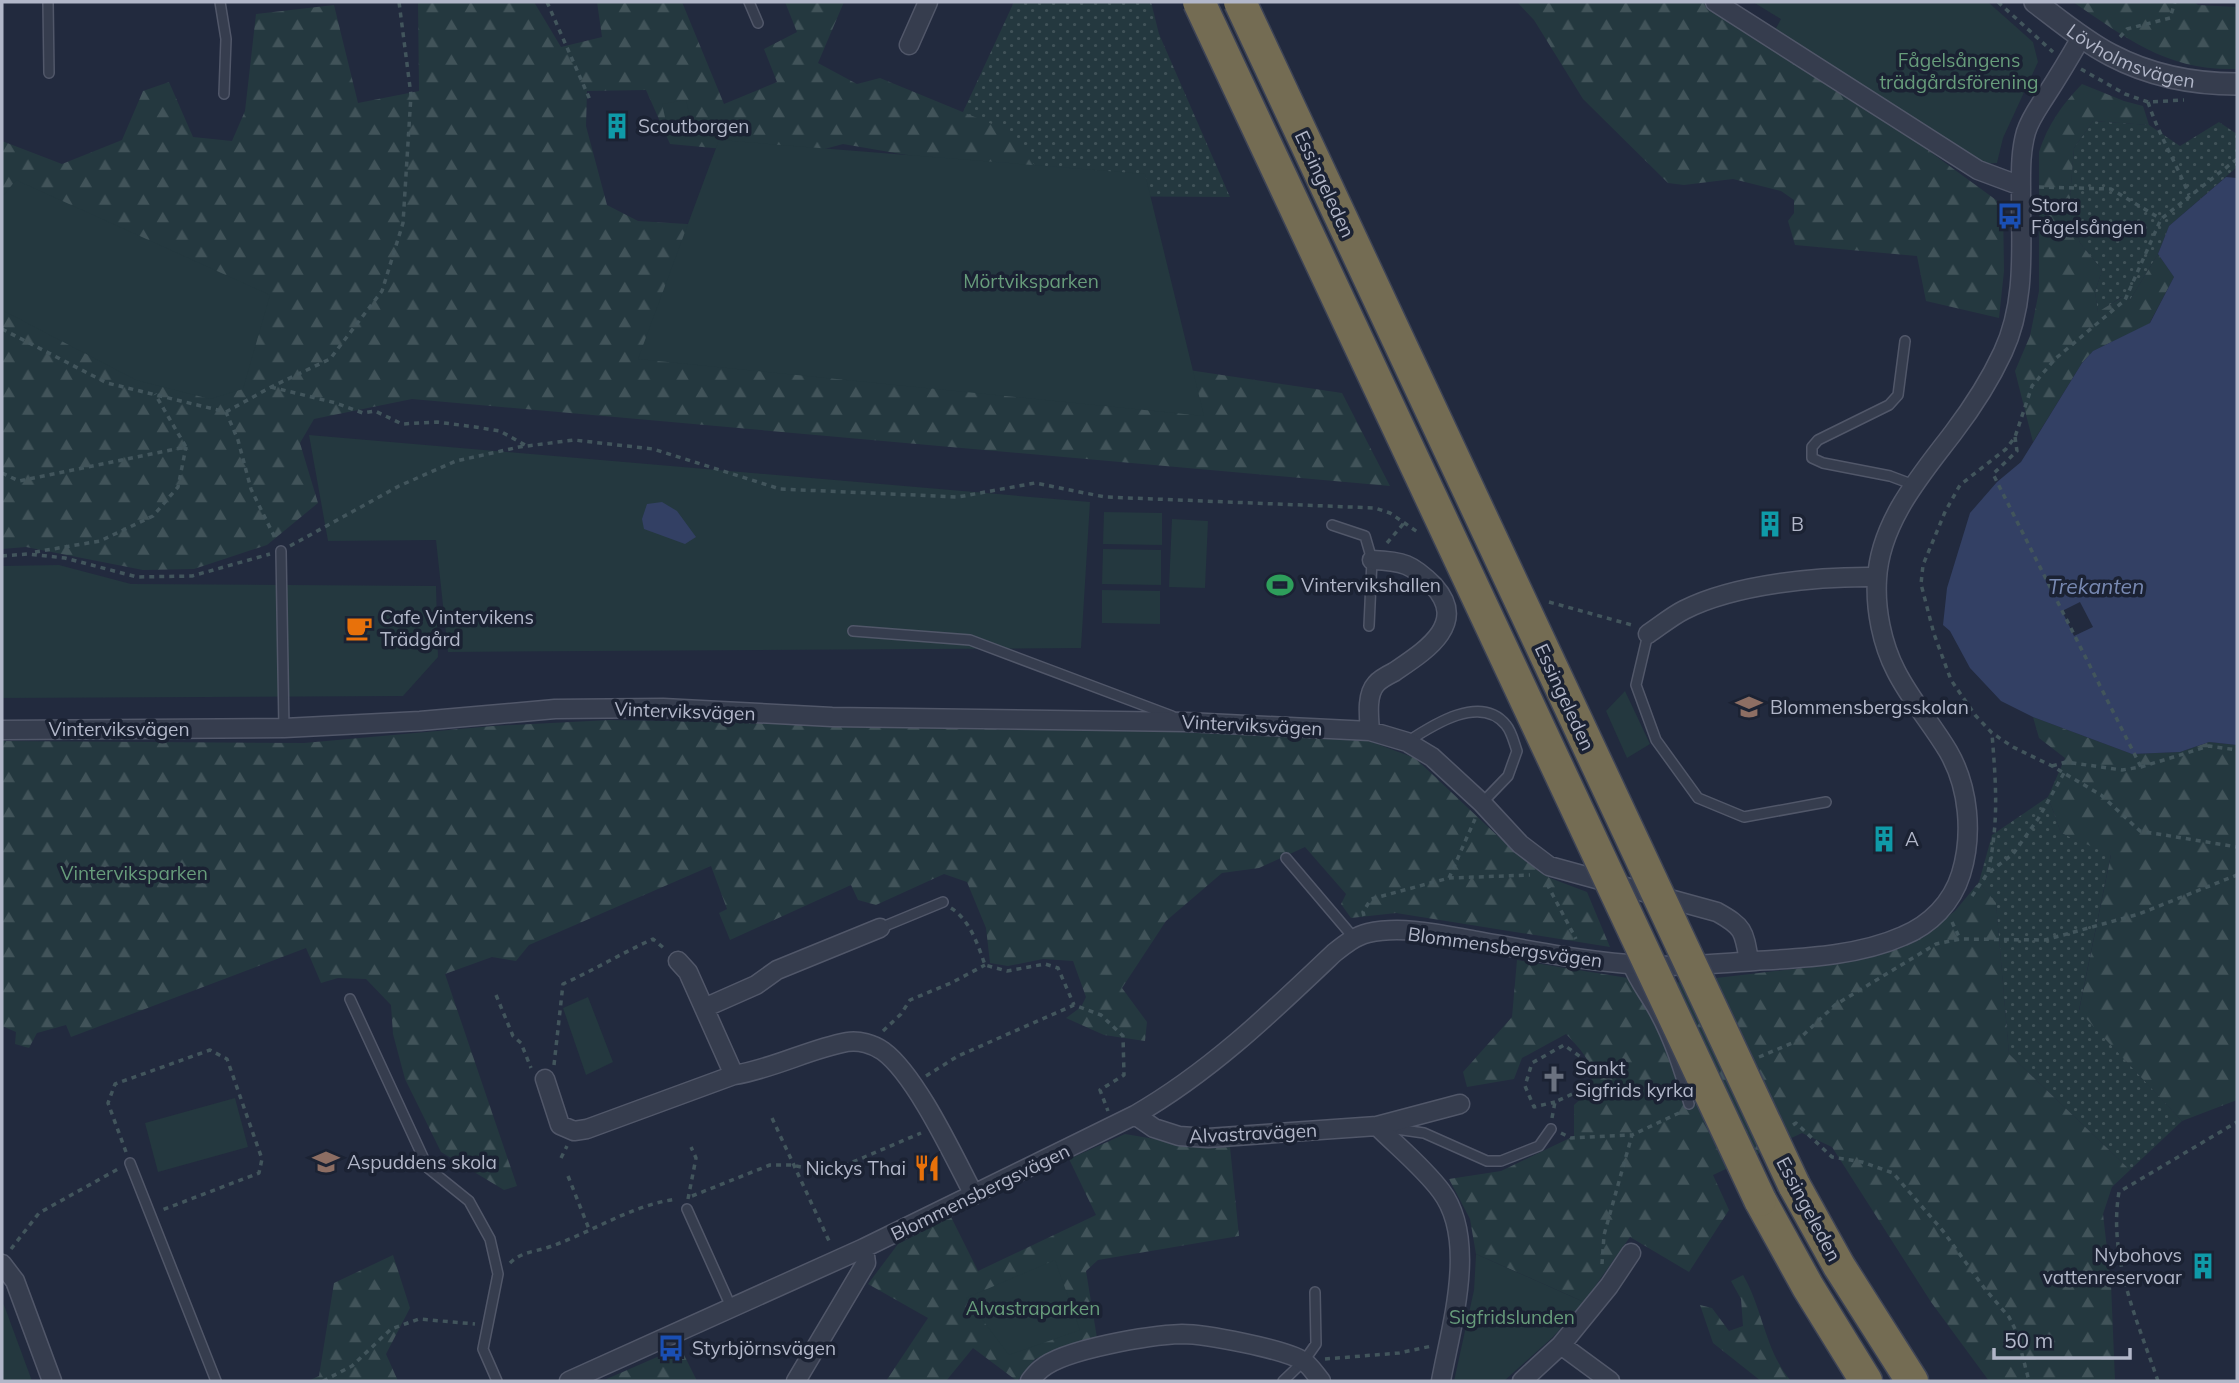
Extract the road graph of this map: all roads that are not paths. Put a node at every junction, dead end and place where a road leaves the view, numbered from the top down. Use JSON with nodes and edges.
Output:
{"nodes":[{"id":1,"x":48,"y":2,"type":"edge"},
{"id":2,"x":220,"y":2,"type":"edge"},
{"id":3,"x":749,"y":2,"type":"edge"},
{"id":4,"x":928,"y":2,"type":"edge"},
{"id":5,"x":1199,"y":2,"type":"edge"},
{"id":6,"x":1240,"y":2,"type":"edge"},
{"id":7,"x":1715,"y":2,"type":"edge"},
{"id":8,"x":2035,"y":2,"type":"edge"},
{"id":9,"x":758,"y":23,"type":"dead end"},
{"id":10,"x":2082,"y":36,"type":"junction"},
{"id":11,"x":909,"y":45,"type":"dead end"},
{"id":12,"x":48,"y":73,"type":"dead end"},
{"id":13,"x":2237,"y":84,"type":"edge"},
{"id":14,"x":224,"y":94,"type":"dead end"},
{"id":15,"x":2021,"y":186,"type":"junction"},
{"id":16,"x":1905,"y":341,"type":"dead end"},
{"id":17,"x":1913,"y":485,"type":"junction"},
{"id":18,"x":1332,"y":525,"type":"dead end"},
{"id":19,"x":281,"y":551,"type":"road end"},
{"id":20,"x":1372,"y":560,"type":"junction"},
{"id":21,"x":1877,"y":577,"type":"junction"},
{"id":22,"x":1369,"y":626,"type":"dead end"},
{"id":23,"x":853,"y":631,"type":"dead end"},
{"id":24,"x":1648,"y":634,"type":"joint"},
{"id":25,"x":1187,"y":722,"type":"junction"},
{"id":26,"x":284,"y":728,"type":"junction"},
{"id":27,"x":2,"y":730,"type":"edge"},
{"id":28,"x":1370,"y":731,"type":"junction"},
{"id":29,"x":1407,"y":742,"type":"junction"},
{"id":30,"x":1826,"y":802,"type":"dead end"},
{"id":31,"x":1482,"y":803,"type":"junction"},
{"id":32,"x":1286,"y":858,"type":"dead end"},
{"id":33,"x":943,"y":902,"type":"road end"},
{"id":34,"x":880,"y":928,"type":"joint"},
{"id":35,"x":1354,"y":938,"type":"junction"},
{"id":36,"x":678,"y":961,"type":"road end"},
{"id":37,"x":1749,"y":961,"type":"junction"},
{"id":38,"x":1627,"y":964,"type":"junction"},
{"id":39,"x":350,"y":999,"type":"dead end"},
{"id":40,"x":704,"y":1008,"type":"junction"},
{"id":41,"x":734,"y":1075,"type":"junction"},
{"id":42,"x":545,"y":1079,"type":"road end"},
{"id":43,"x":1460,"y":1104,"type":"dead end"},
{"id":44,"x":1689,"y":1104,"type":"road end"},
{"id":45,"x":1135,"y":1115,"type":"junction"},
{"id":46,"x":1377,"y":1126,"type":"junction"},
{"id":47,"x":1551,"y":1129,"type":"road end"},
{"id":48,"x":130,"y":1163,"type":"road end"},
{"id":49,"x":974,"y":1195,"type":"junction"},
{"id":50,"x":687,"y":1209,"type":"road end"},
{"id":51,"x":864,"y":1248,"type":"junction"},
{"id":52,"x":1631,"y":1253,"type":"dead end"},
{"id":53,"x":6,"y":1257,"type":"edge"},
{"id":54,"x":1315,"y":1292,"type":"dead end"},
{"id":55,"x":732,"y":1309,"type":"junction"},
{"id":56,"x":1561,"y":1345,"type":"junction"},
{"id":57,"x":1304,"y":1361,"type":"junction"},
{"id":58,"x":1860,"y":1375,"type":"edge"},
{"id":59,"x":52,"y":1381,"type":"edge"},
{"id":60,"x":216,"y":1381,"type":"edge"},
{"id":61,"x":498,"y":1381,"type":"edge"},
{"id":62,"x":569,"y":1381,"type":"edge"},
{"id":63,"x":796,"y":1381,"type":"edge"},
{"id":64,"x":1030,"y":1381,"type":"edge"},
{"id":65,"x":1283,"y":1381,"type":"edge"},
{"id":66,"x":1321,"y":1381,"type":"edge"},
{"id":67,"x":1441,"y":1381,"type":"edge"},
{"id":68,"x":1522,"y":1381,"type":"edge"},
{"id":69,"x":1610,"y":1381,"type":"edge"},
{"id":70,"x":1912,"y":1381,"type":"edge"}],
"edges":[{"from":1,"to":12,"type":"lane"},
{"from":2,"to":14,"type":"lane"},
{"from":3,"to":9,"type":"lane"},
{"from":4,"to":11,"type":"street"},
{"from":5,"to":58,"type":"highway","name":"Essingeleden","bridge":true},
{"from":6,"to":70,"type":"highway","name":"Essingeleden","bridge":true},
{"from":7,"to":15,"type":"street"},
{"from":8,"to":10,"type":"street","name":"Lövholmsvägen"},
{"from":10,"to":13,"type":"street","name":"Lövholmsvägen"},
{"from":10,"to":15,"type":"street","name":"Blommensbergsvägen"},
{"from":15,"to":17,"type":"street","name":"Blommensbergsvägen"},
{"from":16,"to":17,"type":"lane"},
{"from":17,"to":21,"type":"street","name":"Blommensbergsvägen"},
{"from":18,"to":20,"type":"lane"},
{"from":19,"to":26,"type":"lane"},
{"from":20,"to":22,"type":"lane"},
{"from":20,"to":28,"type":"street"},
{"from":21,"to":24,"type":"street"},
{"from":21,"to":37,"type":"street","name":"Blommensbergsvägen"},
{"from":23,"to":25,"type":"lane"},
{"from":24,"to":30,"type":"lane"},
{"from":25,"to":26,"type":"street","name":"Vinterviksvägen"},
{"from":25,"to":28,"type":"street","name":"Vinterviksvägen"},
{"from":26,"to":27,"type":"street","name":"Vinterviksvägen"},
{"from":28,"to":29,"type":"street","name":"Vinterviksvägen"},
{"from":29,"to":31,"type":"street","name":"Vinterviksvägen"},
{"from":29,"to":31,"type":"lane"},
{"from":31,"to":37,"type":"street","name":"Vinterviksvägen"},
{"from":32,"to":35,"type":"lane"},
{"from":33,"to":34,"type":"lane"},
{"from":34,"to":40,"type":"street"},
{"from":35,"to":38,"type":"street","name":"Blommensbergsvägen"},
{"from":35,"to":45,"type":"street","name":"Blommensbergsvägen"},
{"from":36,"to":40,"type":"street"},
{"from":37,"to":38,"type":"street","name":"Blommensbergsvägen"},
{"from":38,"to":44,"type":"lane"},
{"from":39,"to":61,"type":"lane"},
{"from":40,"to":41,"type":"street"},
{"from":41,"to":42,"type":"street"},
{"from":41,"to":49,"type":"street"},
{"from":43,"to":46,"type":"street","name":"Alvastravägen"},
{"from":45,"to":46,"type":"street","name":"Alvastravägen"},
{"from":45,"to":49,"type":"street","name":"Blommensbergsvägen"},
{"from":46,"to":47,"type":"lane"},
{"from":46,"to":67,"type":"street"},
{"from":48,"to":60,"type":"lane"},
{"from":49,"to":51,"type":"street","name":"Blommensbergsvägen"},
{"from":50,"to":55,"type":"lane"},
{"from":51,"to":55,"type":"street","name":"Blommensbergsvägen"},
{"from":51,"to":63,"type":"street"},
{"from":52,"to":56,"type":"street"},
{"from":53,"to":59,"type":"street"},
{"from":54,"to":57,"type":"lane"},
{"from":55,"to":62,"type":"street","name":"Blommensbergsvägen"},
{"from":56,"to":68,"type":"street"},
{"from":56,"to":69,"type":"street"},
{"from":57,"to":64,"type":"street"},
{"from":57,"to":65,"type":"lane"},
{"from":57,"to":66,"type":"street"}]}
